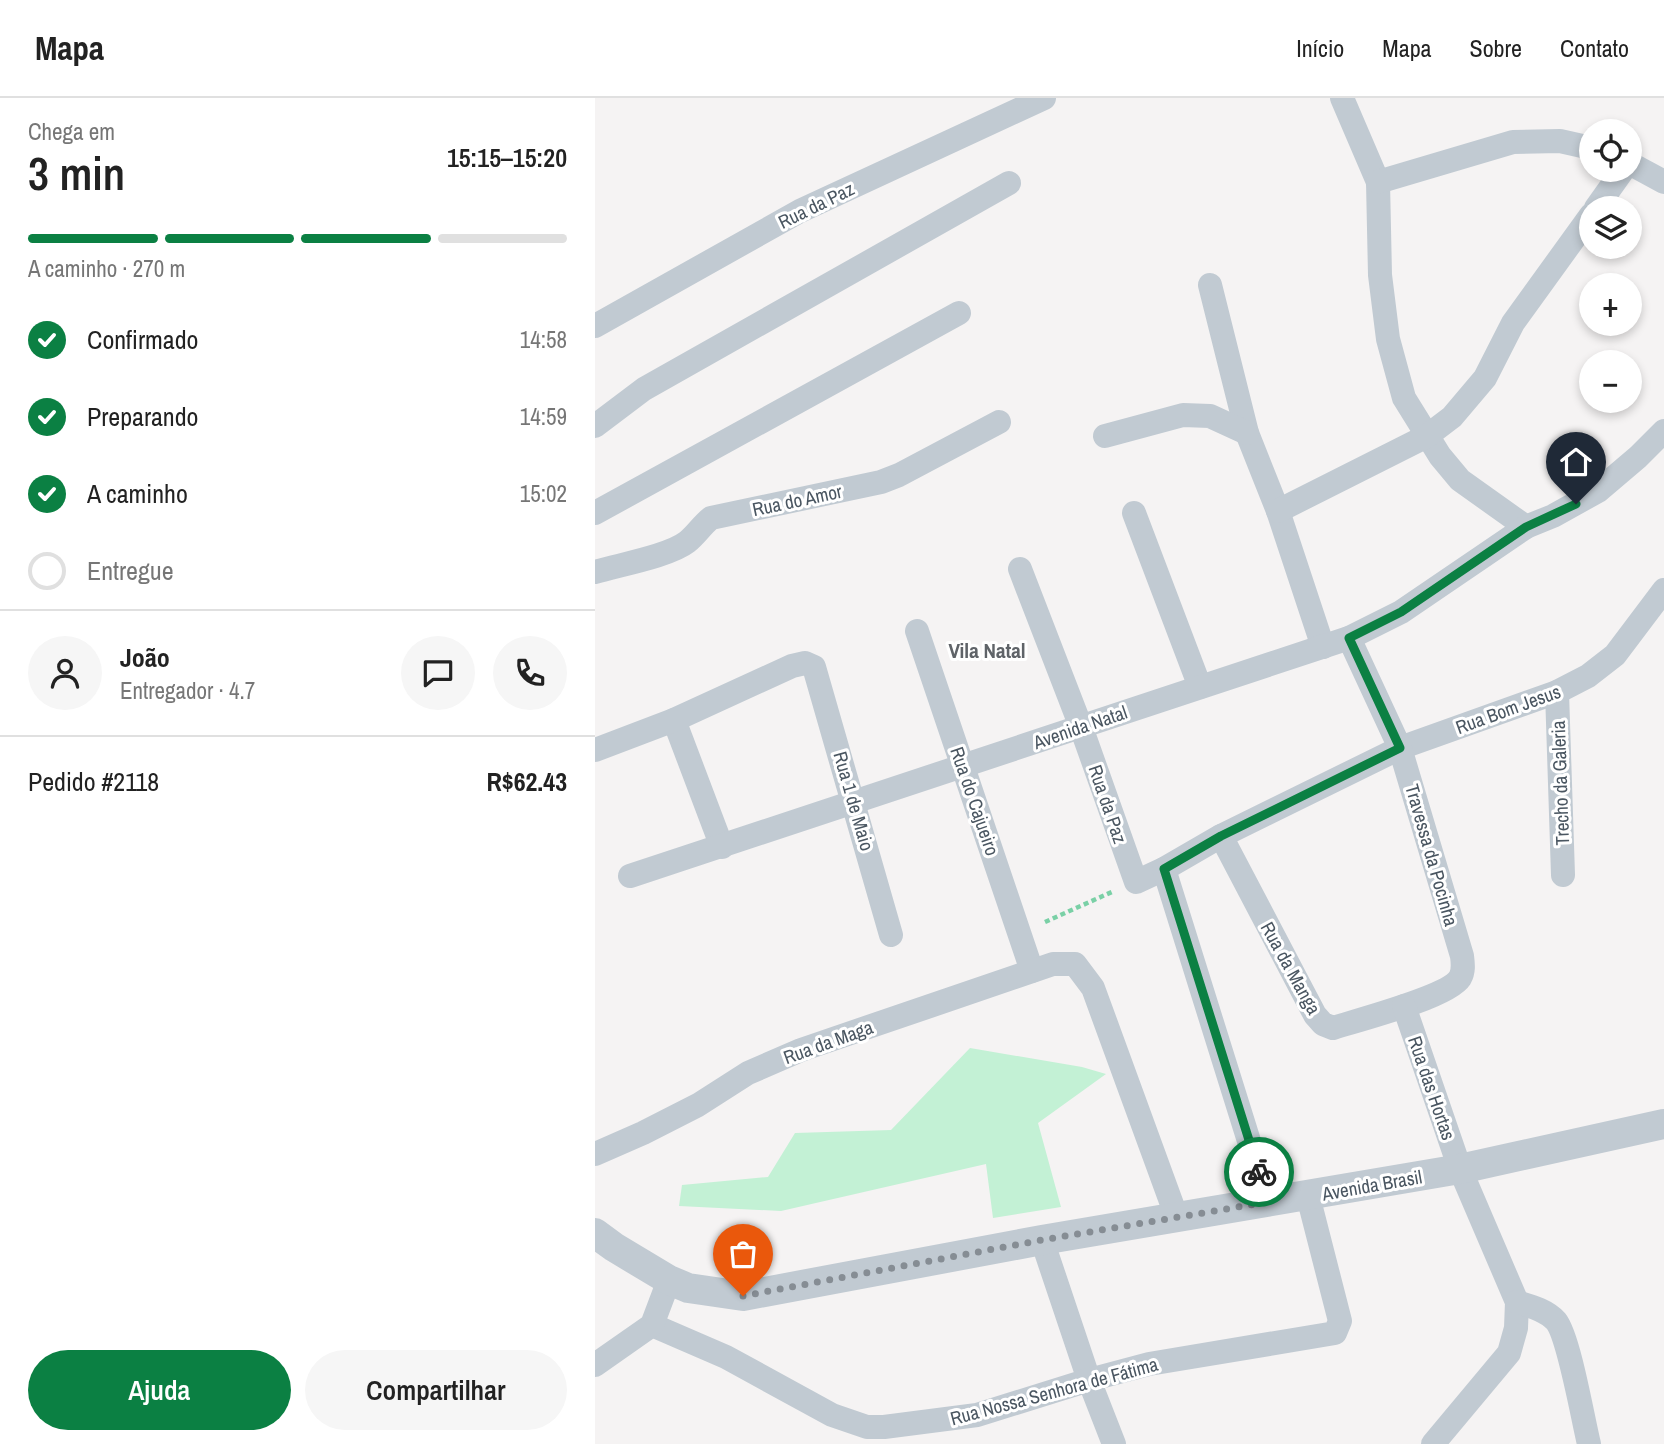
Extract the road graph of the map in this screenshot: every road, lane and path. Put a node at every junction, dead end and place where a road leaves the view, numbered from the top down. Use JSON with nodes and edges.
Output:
{"nodes":[{"id":1,"x":1044,"y":98,"type":"edge"},
{"id":2,"x":1342,"y":98,"type":"edge"},
{"id":3,"x":1579,"y":145,"type":"edge"},
{"id":4,"x":1642,"y":170,"type":"edge"},
{"id":5,"x":1378,"y":182,"type":"junction"},
{"id":6,"x":1664,"y":182,"type":"edge"},
{"id":7,"x":1009,"y":183,"type":"dead end"},
{"id":8,"x":1579,"y":232,"type":"edge"},
{"id":9,"x":1210,"y":285,"type":"dead end"},
{"id":10,"x":960,"y":313,"type":"dead end"},
{"id":11,"x":595,"y":326,"type":"edge"},
{"id":12,"x":999,"y":422,"type":"dead end"},
{"id":13,"x":595,"y":426,"type":"edge"},
{"id":14,"x":1664,"y":431,"type":"edge"},
{"id":15,"x":1247,"y":433,"type":"junction"},
{"id":16,"x":1105,"y":436,"type":"dead end"},
{"id":17,"x":1427,"y":436,"type":"junction"},
{"id":18,"x":1278,"y":510,"type":"junction"},
{"id":19,"x":595,"y":513,"type":"edge"},
{"id":20,"x":1134,"y":513,"type":"dead end"},
{"id":21,"x":1526,"y":527,"type":"junction"},
{"id":22,"x":1020,"y":569,"type":"dead end"},
{"id":23,"x":595,"y":572,"type":"edge"},
{"id":24,"x":1664,"y":590,"type":"edge"},
{"id":25,"x":917,"y":631,"type":"dead end"},
{"id":26,"x":1349,"y":638,"type":"junction"},
{"id":27,"x":1324,"y":647,"type":"junction"},
{"id":28,"x":1201,"y":687,"type":"junction"},
{"id":29,"x":1557,"y":692,"type":"junction"},
{"id":30,"x":674,"y":720,"type":"junction"},
{"id":31,"x":1081,"y":727,"type":"junction"},
{"id":32,"x":1400,"y":748,"type":"junction"},
{"id":33,"x":595,"y":750,"type":"edge"},
{"id":34,"x":964,"y":766,"type":"junction"},
{"id":35,"x":855,"y":803,"type":"junction"},
{"id":36,"x":1221,"y":836,"type":"junction"},
{"id":37,"x":722,"y":847,"type":"junction"},
{"id":38,"x":1164,"y":869,"type":"junction"},
{"id":39,"x":1563,"y":875,"type":"dead end"},
{"id":40,"x":630,"y":876,"type":"dead end"},
{"id":41,"x":1136,"y":882,"type":"junction"},
{"id":42,"x":1045,"y":922,"type":"dead end"},
{"id":43,"x":891,"y":935,"type":"dead end"},
{"id":44,"x":1032,"y":971,"type":"junction"},
{"id":45,"x":1404,"y":1006,"type":"junction"},
{"id":46,"x":1664,"y":1124,"type":"edge"},
{"id":47,"x":595,"y":1154,"type":"edge"},
{"id":48,"x":1460,"y":1169,"type":"junction"},
{"id":49,"x":1308,"y":1196,"type":"junction"},
{"id":50,"x":1268,"y":1202,"type":"junction"},
{"id":51,"x":1177,"y":1218,"type":"junction"},
{"id":52,"x":595,"y":1233,"type":"edge"},
{"id":53,"x":1042,"y":1240,"type":"junction"},
{"id":54,"x":669,"y":1280,"type":"junction"},
{"id":55,"x":1517,"y":1302,"type":"junction"},
{"id":56,"x":652,"y":1325,"type":"junction"},
{"id":57,"x":595,"y":1365,"type":"edge"},
{"id":58,"x":1089,"y":1380,"type":"junction"},
{"id":59,"x":1114,"y":1444,"type":"edge"},
{"id":60,"x":1433,"y":1444,"type":"edge"},
{"id":61,"x":1589,"y":1444,"type":"edge"}],
"edges":[{"from":1,"to":11,"type":"street","name":"Rua da Paz"},
{"from":2,"to":5,"type":"street"},
{"from":3,"to":5,"type":"street"},
{"from":4,"to":6,"type":"street"},
{"from":5,"to":17,"type":"street"},
{"from":7,"to":13,"type":"street"},
{"from":8,"to":17,"type":"street"},
{"from":9,"to":15,"type":"street"},
{"from":10,"to":19,"type":"street"},
{"from":12,"to":23,"type":"street","name":"Rua do Amor"},
{"from":14,"to":21,"type":"street","name":"Avenida Natal"},
{"from":15,"to":16,"type":"street"},
{"from":15,"to":18,"type":"street"},
{"from":17,"to":18,"type":"street"},
{"from":17,"to":21,"type":"street"},
{"from":18,"to":27,"type":"street"},
{"from":20,"to":28,"type":"street"},
{"from":21,"to":26,"type":"street","name":"Avenida Natal"},
{"from":22,"to":31,"type":"street","name":"Rua da Paz"},
{"from":24,"to":29,"type":"street","name":"Rua Bom Jesus"},
{"from":25,"to":34,"type":"street","name":"Rua do Cajueiro"},
{"from":26,"to":27,"type":"street","name":"Avenida Natal"},
{"from":26,"to":32,"type":"street","name":"Travessa da Pocinha"},
{"from":27,"to":28,"type":"street","name":"Avenida Natal"},
{"from":28,"to":31,"type":"street","name":"Avenida Natal"},
{"from":29,"to":32,"type":"street","name":"Rua Bom Jesus"},
{"from":29,"to":39,"type":"street","name":"Trecho da Galeria"},
{"from":30,"to":33,"type":"street"},
{"from":30,"to":35,"type":"street","name":"Rua 1 de Maio"},
{"from":30,"to":37,"type":"street"},
{"from":31,"to":34,"type":"street","name":"Avenida Natal"},
{"from":31,"to":41,"type":"street","name":"Rua da Paz"},
{"from":32,"to":36,"type":"street","name":"Rua Bom Jesus"},
{"from":32,"to":45,"type":"street","name":"Travessa da Pocinha"},
{"from":34,"to":35,"type":"street","name":"Avenida Natal"},
{"from":34,"to":44,"type":"street","name":"Rua do Cajueiro"},
{"from":35,"to":37,"type":"street","name":"Avenida Natal"},
{"from":35,"to":43,"type":"street","name":"Rua 1 de Maio"},
{"from":36,"to":38,"type":"street"},
{"from":36,"to":45,"type":"street","name":"Rua da Manga"},
{"from":37,"to":40,"type":"street","name":"Avenida Natal"},
{"from":38,"to":41,"type":"street"},
{"from":38,"to":50,"type":"street"},
{"from":41,"to":42,"type":"path"},
{"from":44,"to":47,"type":"street","name":"Rua da Maga"},
{"from":44,"to":51,"type":"street","name":"Rua da Maga"},
{"from":45,"to":48,"type":"street","name":"Rua das Hortas"},
{"from":46,"to":48,"type":"street","name":"Avenida Brasil"},
{"from":48,"to":49,"type":"street","name":"Avenida Brasil"},
{"from":48,"to":55,"type":"street","name":"Rua das Hortas"},
{"from":49,"to":50,"type":"street","name":"Avenida Brasil"},
{"from":49,"to":58,"type":"street","name":"Rua Nossa Senhora de Fátima"},
{"from":50,"to":51,"type":"street","name":"Avenida Brasil"},
{"from":51,"to":53,"type":"street","name":"Avenida Brasil"},
{"from":52,"to":54,"type":"street","name":"Avenida Brasil"},
{"from":53,"to":54,"type":"street","name":"Avenida Brasil"},
{"from":53,"to":58,"type":"street"},
{"from":54,"to":56,"type":"street"},
{"from":55,"to":60,"type":"street"},
{"from":55,"to":61,"type":"street"},
{"from":56,"to":57,"type":"street"},
{"from":56,"to":58,"type":"street","name":"Rua Nossa Senhora de Fátima"},
{"from":58,"to":59,"type":"street"}]}
